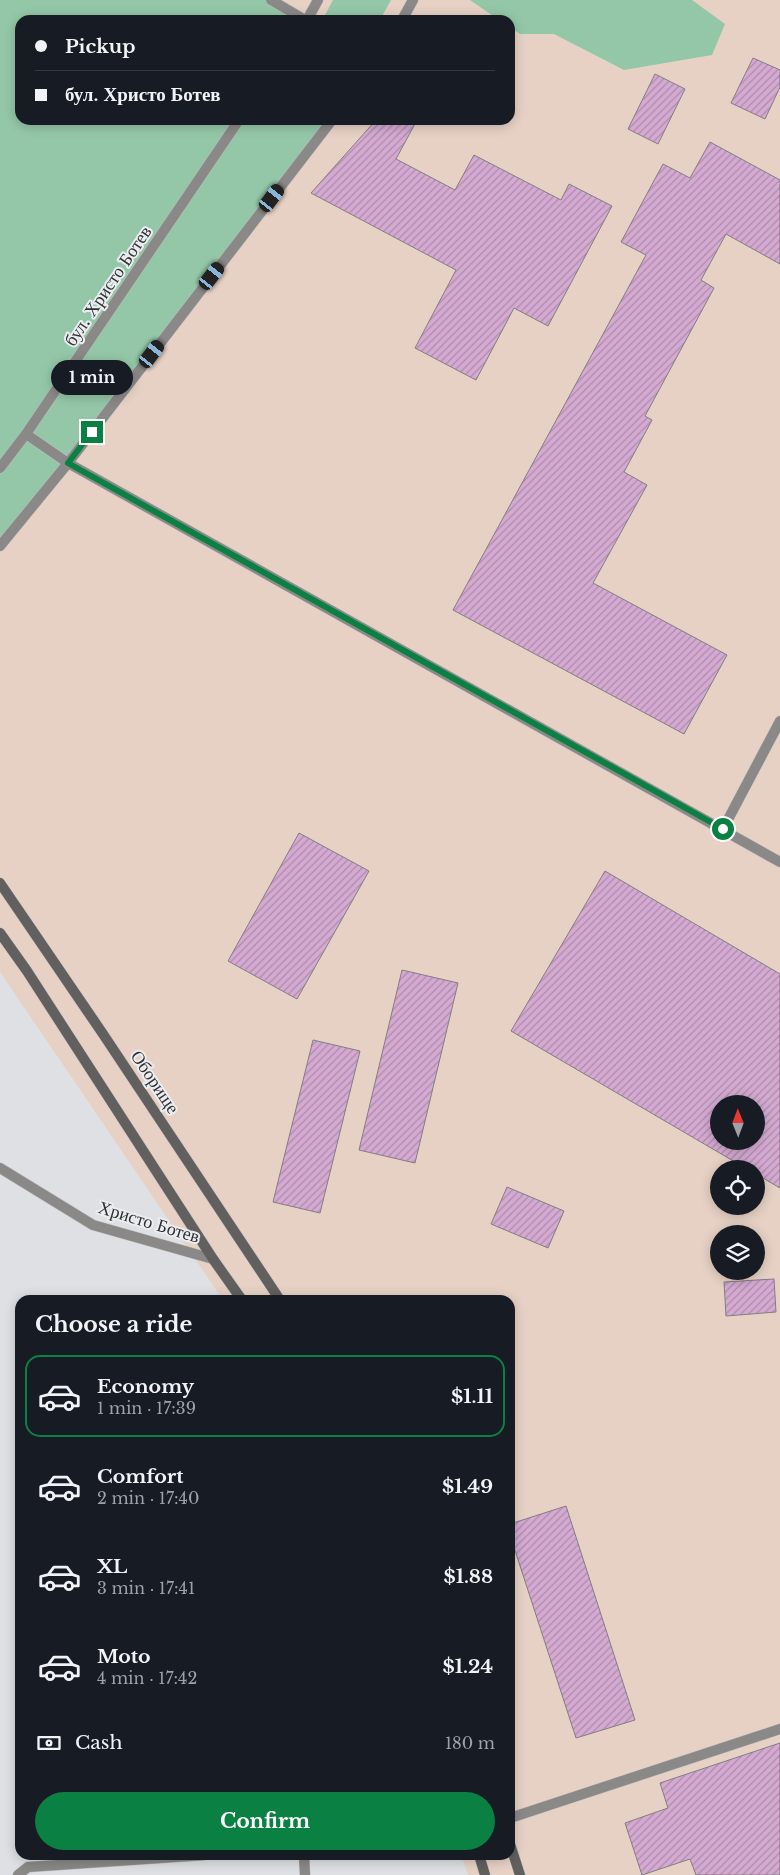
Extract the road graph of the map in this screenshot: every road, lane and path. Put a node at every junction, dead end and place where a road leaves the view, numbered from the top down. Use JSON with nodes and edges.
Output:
{"nodes":[{"id":1,"x":271,"y":0,"type":"edge"},
{"id":2,"x":318,"y":0,"type":"edge"},
{"id":3,"x":414,"y":0,"type":"edge"},
{"id":4,"x":297,"y":15,"type":"edge"},
{"id":5,"x":309,"y":15,"type":"edge"},
{"id":6,"x":405,"y":15,"type":"edge"},
{"id":7,"x":236,"y":125,"type":"edge"},
{"id":8,"x":328,"y":125,"type":"edge"},
{"id":9,"x":26,"y":434,"type":"junction"},
{"id":10,"x":68,"y":463,"type":"junction"},
{"id":11,"x":0,"y":468,"type":"edge"},
{"id":12,"x":0,"y":546,"type":"edge"},
{"id":13,"x":780,"y":721,"type":"edge"},
{"id":14,"x":723,"y":829,"type":"junction"},
{"id":15,"x":780,"y":862,"type":"edge"},
{"id":16,"x":0,"y":883,"type":"edge"},
{"id":17,"x":0,"y":933,"type":"edge"},
{"id":18,"x":0,"y":1168,"type":"edge"},
{"id":19,"x":213,"y":1259,"type":"junction"},
{"id":20,"x":238,"y":1295,"type":"edge"},
{"id":21,"x":277,"y":1295,"type":"edge"},
{"id":22,"x":780,"y":1729,"type":"edge"},
{"id":23,"x":515,"y":1816,"type":"edge"},
{"id":24,"x":131,"y":1860,"type":"edge"},
{"id":25,"x":304,"y":1860,"type":"edge"},
{"id":26,"x":480,"y":1860,"type":"edge"},
{"id":27,"x":515,"y":1860,"type":"edge"},
{"id":28,"x":18,"y":1875,"type":"edge"},
{"id":29,"x":305,"y":1875,"type":"edge"},
{"id":30,"x":485,"y":1875,"type":"edge"},
{"id":31,"x":520,"y":1875,"type":"edge"}],
"edges":[{"from":1,"to":4,"type":"street"},
{"from":2,"to":5,"type":"street"},
{"from":3,"to":6,"type":"street"},
{"from":7,"to":9,"type":"street","name":"бул. Христо Ботев"},
{"from":8,"to":10,"type":"street"},
{"from":9,"to":10,"type":"street"},
{"from":9,"to":11,"type":"street","name":"бул. Христо Ботев"},
{"from":10,"to":12,"type":"street"},
{"from":10,"to":14,"type":"street"},
{"from":13,"to":14,"type":"street"},
{"from":14,"to":15,"type":"street"},
{"from":16,"to":21,"type":"main road","name":"Оборище"},
{"from":17,"to":19,"type":"main road"},
{"from":18,"to":19,"type":"street","name":"Христо Ботев"},
{"from":19,"to":20,"type":"main road"},
{"from":22,"to":23,"type":"street"},
{"from":24,"to":28,"type":"street"},
{"from":25,"to":29,"type":"street"},
{"from":26,"to":30,"type":"main road"},
{"from":27,"to":31,"type":"main road"}]}
